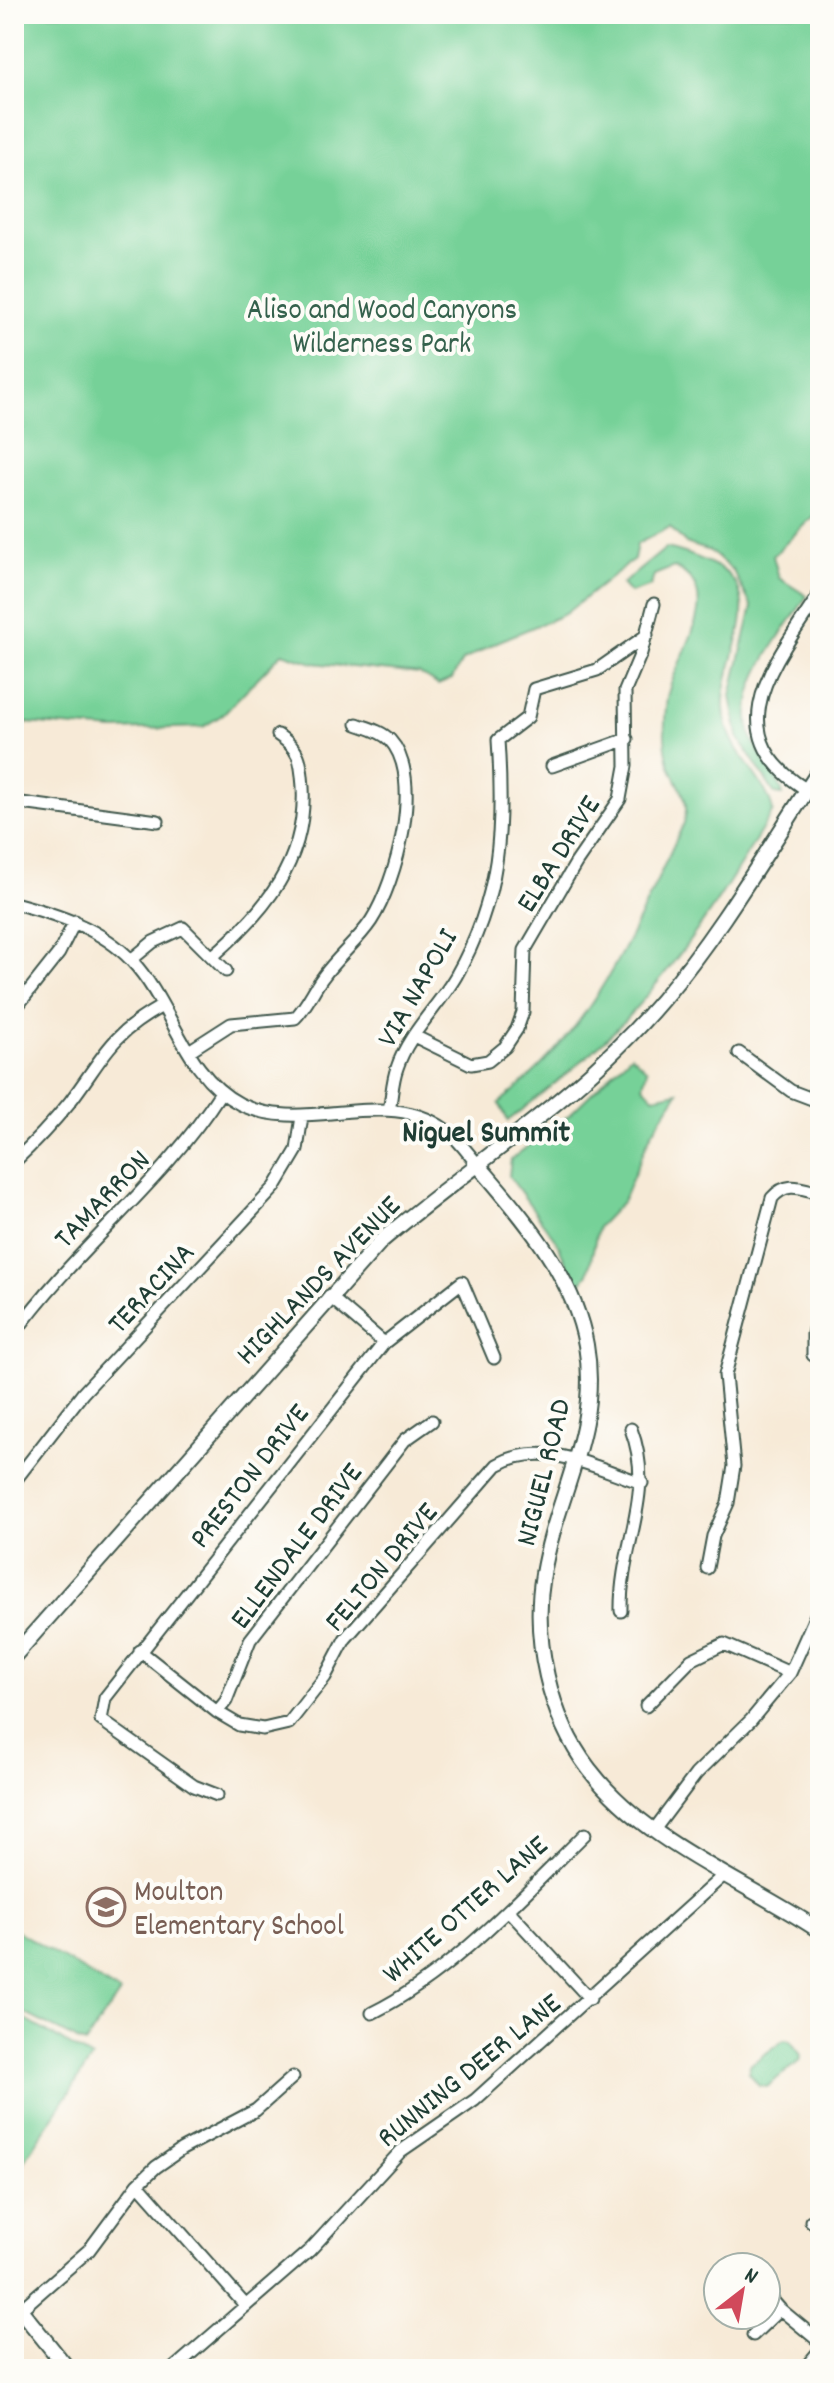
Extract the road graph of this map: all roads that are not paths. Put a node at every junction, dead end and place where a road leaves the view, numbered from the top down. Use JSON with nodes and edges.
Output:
{"nodes":[{"id":1,"x":820,"y":593,"type":"edge"},
{"id":2,"x":654,"y":604,"type":"dead end"},
{"id":3,"x":647,"y":635,"type":"junction"},
{"id":4,"x":357,"y":724,"type":"dead end"},
{"id":5,"x":278,"y":735,"type":"dead end"},
{"id":6,"x":627,"y":739,"type":"junction"},
{"id":7,"x":552,"y":766,"type":"dead end"},
{"id":8,"x":820,"y":770,"type":"edge"},
{"id":9,"x":807,"y":790,"type":"junction"},
{"id":10,"x":14,"y":802,"type":"edge"},
{"id":11,"x":158,"y":821,"type":"dead end"},
{"id":12,"x":14,"y":903,"type":"edge"},
{"id":13,"x":75,"y":921,"type":"junction"},
{"id":14,"x":213,"y":956,"type":"junction"},
{"id":15,"x":131,"y":960,"type":"junction"},
{"id":16,"x":226,"y":971,"type":"dead end"},
{"id":17,"x":162,"y":1006,"type":"junction"},
{"id":18,"x":14,"y":1010,"type":"edge"},
{"id":19,"x":414,"y":1036,"type":"junction"},
{"id":20,"x":189,"y":1051,"type":"junction"},
{"id":21,"x":739,"y":1053,"type":"dead end"},
{"id":22,"x":221,"y":1092,"type":"junction"},
{"id":23,"x":820,"y":1102,"type":"edge"},
{"id":24,"x":389,"y":1110,"type":"junction"},
{"id":25,"x":302,"y":1116,"type":"junction"},
{"id":26,"x":14,"y":1162,"type":"edge"},
{"id":27,"x":479,"y":1166,"type":"junction"},
{"id":28,"x":820,"y":1193,"type":"edge"},
{"id":29,"x":329,"y":1296,"type":"junction"},
{"id":30,"x":820,"y":1301,"type":"edge"},
{"id":31,"x":14,"y":1334,"type":"edge"},
{"id":32,"x":384,"y":1343,"type":"junction"},
{"id":33,"x":813,"y":1355,"type":"dead end"},
{"id":34,"x":494,"y":1358,"type":"dead end"},
{"id":35,"x":432,"y":1421,"type":"dead end"},
{"id":36,"x":631,"y":1429,"type":"dead end"},
{"id":37,"x":577,"y":1462,"type":"junction"},
{"id":38,"x":14,"y":1482,"type":"edge"},
{"id":39,"x":642,"y":1483,"type":"junction"},
{"id":40,"x":707,"y":1568,"type":"dead end"},
{"id":41,"x":820,"y":1606,"type":"edge"},
{"id":42,"x":621,"y":1611,"type":"dead end"},
{"id":43,"x":140,"y":1651,"type":"junction"},
{"id":44,"x":14,"y":1656,"type":"edge"},
{"id":45,"x":790,"y":1673,"type":"junction"},
{"id":46,"x":646,"y":1706,"type":"dead end"},
{"id":47,"x":217,"y":1712,"type":"junction"},
{"id":48,"x":217,"y":1795,"type":"dead end"},
{"id":49,"x":654,"y":1830,"type":"junction"},
{"id":50,"x":585,"y":1834,"type":"dead end"},
{"id":51,"x":725,"y":1874,"type":"junction"},
{"id":52,"x":508,"y":1910,"type":"junction"},
{"id":53,"x":820,"y":1931,"type":"edge"},
{"id":54,"x":590,"y":1999,"type":"junction"},
{"id":55,"x":372,"y":2013,"type":"dead end"},
{"id":56,"x":293,"y":2077,"type":"dead end"},
{"id":57,"x":138,"y":2184,"type":"junction"},
{"id":58,"x":17,"y":2306,"type":"edge"},
{"id":59,"x":246,"y":2306,"type":"junction"},
{"id":60,"x":782,"y":2311,"type":"edge"},
{"id":61,"x":757,"y":2331,"type":"edge"},
{"id":62,"x":753,"y":2335,"type":"dead end"},
{"id":63,"x":820,"y":2342,"type":"edge"},
{"id":64,"x":820,"y":2350,"type":"edge"},
{"id":65,"x":811,"y":2366,"type":"edge"},
{"id":66,"x":68,"y":2369,"type":"edge"},
{"id":67,"x":173,"y":2369,"type":"edge"}],
"edges":[{"from":1,"to":9,"type":"street"},
{"from":2,"to":3,"type":"street","name":"ELBA DRIVE"},
{"from":3,"to":6,"type":"street","name":"ELBA DRIVE"},
{"from":3,"to":19,"type":"street","name":"VIA NAPOLI"},
{"from":4,"to":20,"type":"street"},
{"from":5,"to":14,"type":"street"},
{"from":6,"to":7,"type":"street"},
{"from":6,"to":19,"type":"street","name":"ELBA DRIVE"},
{"from":8,"to":9,"type":"main road","name":"HIGHLANDS AVENUE"},
{"from":9,"to":27,"type":"main road","name":"HIGHLANDS AVENUE"},
{"from":10,"to":11,"type":"street"},
{"from":12,"to":13,"type":"street","name":"NIGUEL ROAD"},
{"from":13,"to":15,"type":"street","name":"NIGUEL ROAD"},
{"from":13,"to":18,"type":"street"},
{"from":14,"to":15,"type":"street"},
{"from":14,"to":16,"type":"street"},
{"from":15,"to":17,"type":"street","name":"NIGUEL ROAD"},
{"from":17,"to":20,"type":"street","name":"NIGUEL ROAD"},
{"from":17,"to":26,"type":"street"},
{"from":19,"to":24,"type":"street","name":"VIA NAPOLI"},
{"from":20,"to":22,"type":"street","name":"NIGUEL ROAD"},
{"from":21,"to":23,"type":"street"},
{"from":22,"to":25,"type":"street","name":"NIGUEL ROAD"},
{"from":22,"to":31,"type":"street","name":"TAMARRON"},
{"from":24,"to":25,"type":"street","name":"NIGUEL ROAD"},
{"from":24,"to":27,"type":"street","name":"NIGUEL ROAD"},
{"from":25,"to":38,"type":"street","name":"TERACINA"},
{"from":27,"to":29,"type":"main road","name":"HIGHLANDS AVENUE"},
{"from":27,"to":37,"type":"main road","name":"NIGUEL ROAD"},
{"from":28,"to":40,"type":"street"},
{"from":29,"to":32,"type":"street"},
{"from":29,"to":44,"type":"main road","name":"HIGHLANDS AVENUE"},
{"from":30,"to":33,"type":"street"},
{"from":32,"to":34,"type":"street","name":"PRESTON DRIVE"},
{"from":32,"to":43,"type":"street","name":"PRESTON DRIVE"},
{"from":35,"to":47,"type":"street","name":"ELLENDALE DRIVE"},
{"from":36,"to":39,"type":"street"},
{"from":37,"to":39,"type":"street","name":"FELTON DRIVE"},
{"from":37,"to":47,"type":"street","name":"FELTON DRIVE"},
{"from":37,"to":49,"type":"main road","name":"NIGUEL ROAD"},
{"from":39,"to":42,"type":"street"},
{"from":41,"to":45,"type":"street"},
{"from":43,"to":47,"type":"street","name":"FELTON DRIVE"},
{"from":43,"to":48,"type":"street","name":"PRESTON DRIVE"},
{"from":45,"to":46,"type":"street"},
{"from":45,"to":49,"type":"street"},
{"from":49,"to":51,"type":"main road","name":"NIGUEL ROAD"},
{"from":50,"to":52,"type":"street","name":"WHITE OTTER LANE"},
{"from":51,"to":53,"type":"main road","name":"NIGUEL ROAD"},
{"from":51,"to":54,"type":"street","name":"RUNNING DEER LANE"},
{"from":52,"to":54,"type":"street"},
{"from":52,"to":55,"type":"street","name":"WHITE OTTER LANE"},
{"from":54,"to":59,"type":"street","name":"RUNNING DEER LANE"},
{"from":56,"to":57,"type":"street"},
{"from":57,"to":58,"type":"street"},
{"from":57,"to":59,"type":"street"},
{"from":58,"to":66,"type":"main road"},
{"from":59,"to":67,"type":"street","name":"RUNNING DEER LANE"},
{"from":60,"to":63,"type":"street"},
{"from":61,"to":62,"type":"street"},
{"from":64,"to":65,"type":"street"}]}
